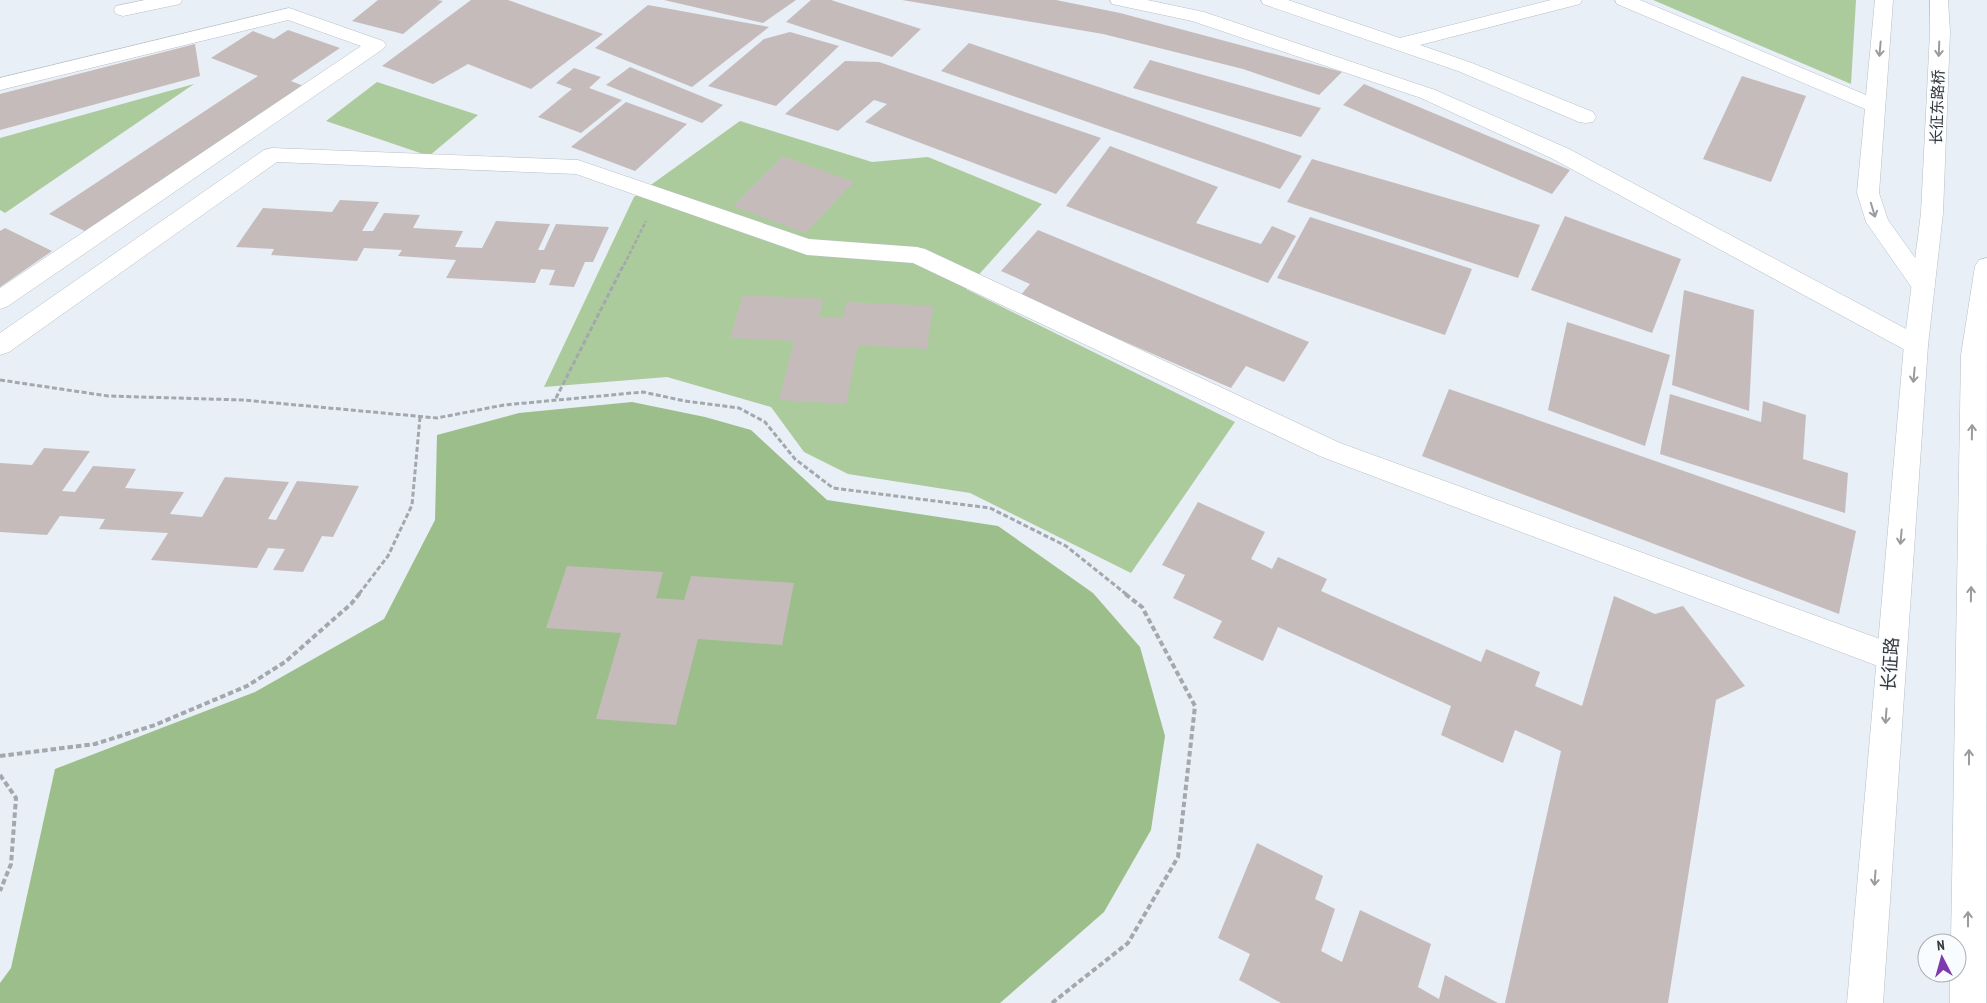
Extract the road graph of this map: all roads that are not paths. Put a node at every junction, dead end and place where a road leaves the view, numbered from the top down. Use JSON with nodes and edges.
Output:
{"nodes":[{"id":1,"x":173,"y":0,"type":"edge"},
{"id":2,"x":1119,"y":0,"type":"edge"},
{"id":3,"x":1270,"y":0,"type":"edge"},
{"id":4,"x":1573,"y":0,"type":"edge"},
{"id":5,"x":1624,"y":0,"type":"edge"},
{"id":6,"x":1884,"y":0,"type":"edge"},
{"id":7,"x":1939,"y":0,"type":"edge"},
{"id":8,"x":123,"y":10,"type":"dead end"},
{"id":9,"x":1400,"y":44,"type":"junction"},
{"id":10,"x":0,"y":84,"type":"edge"},
{"id":11,"x":1875,"y":106,"type":"junction"},
{"id":12,"x":1586,"y":117,"type":"dead end"},
{"id":13,"x":1987,"y":266,"type":"edge"},
{"id":14,"x":1923,"y":286,"type":"junction"},
{"id":15,"x":0,"y":300,"type":"edge"},
{"id":16,"x":1983,"y":320,"type":"edge"},
{"id":17,"x":1917,"y":336,"type":"junction"},
{"id":18,"x":0,"y":346,"type":"edge"},
{"id":19,"x":1979,"y":645,"type":"edge"},
{"id":20,"x":1891,"y":657,"type":"junction"},
{"id":21,"x":1865,"y":1003,"type":"edge"},
{"id":22,"x":1968,"y":1003,"type":"edge"}],
"edges":[{"from":1,"to":8,"type":"main road"},
{"from":2,"to":17,"type":"main road"},
{"from":3,"to":9,"type":"main road"},
{"from":4,"to":9,"type":"main road"},
{"from":5,"to":11,"type":"main road"},
{"from":6,"to":11,"type":"main road","one_way":true},
{"from":7,"to":14,"type":"main road","name":"长征东路桥","one_way":true},
{"from":9,"to":12,"type":"main road"},
{"from":10,"to":15,"type":"main road"},
{"from":11,"to":14,"type":"main road","one_way":true},
{"from":13,"to":16,"type":"main road"},
{"from":14,"to":17,"type":"main road","name":"长征路"},
{"from":19,"to":16,"type":"main road","one_way":true},
{"from":17,"to":20,"type":"main road","name":"长征路","one_way":true},
{"from":18,"to":20,"type":"main road"},
{"from":22,"to":19,"type":"main road","one_way":true},
{"from":20,"to":21,"type":"main road","name":"长征路","one_way":true}]}
